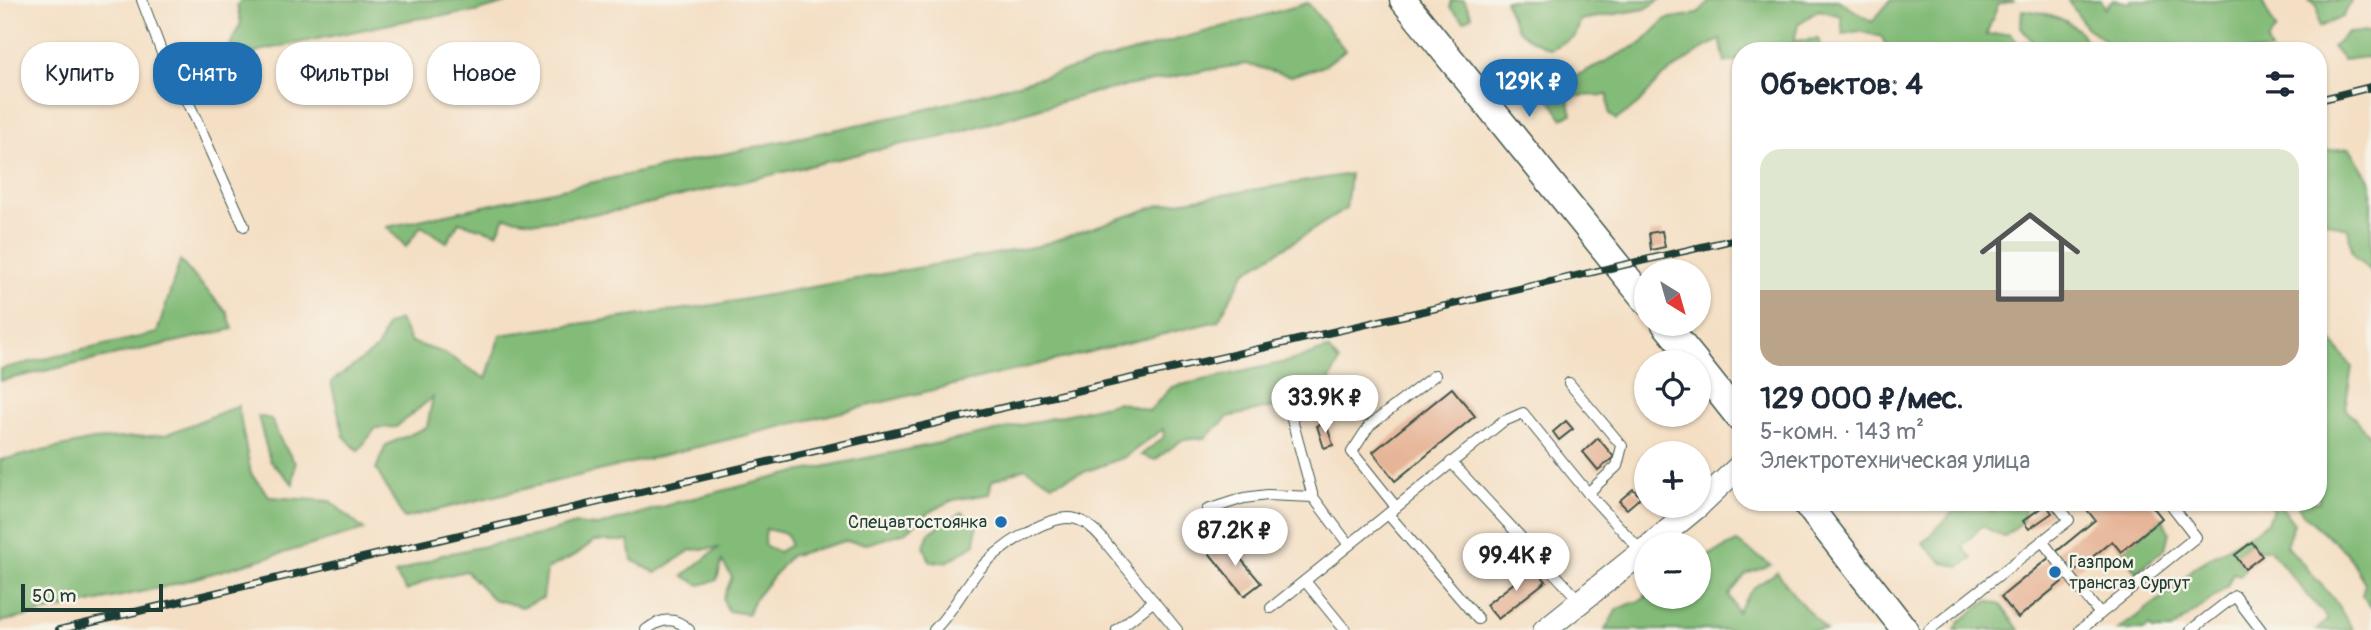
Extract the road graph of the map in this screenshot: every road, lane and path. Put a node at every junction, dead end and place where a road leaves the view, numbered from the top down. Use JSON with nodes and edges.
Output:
{"nodes":[{"id":1,"x":142,"y":0,"type":"edge"},
{"id":2,"x":1403,"y":0,"type":"edge"},
{"id":3,"x":244,"y":226,"type":"dead end"},
{"id":4,"x":1634,"y":286,"type":"edge"},
{"id":5,"x":1675,"y":336,"type":"edge"},
{"id":6,"x":1686,"y":350,"type":"edge"},
{"id":7,"x":1435,"y":375,"type":"dead end"},
{"id":8,"x":1711,"y":382,"type":"edge"},
{"id":9,"x":1569,"y":383,"type":"dead end"},
{"id":10,"x":1732,"y":409,"type":"edge"},
{"id":11,"x":1290,"y":412,"type":"dead end"},
{"id":12,"x":1451,"y":462,"type":"junction"},
{"id":13,"x":1732,"y":474,"type":"edge"},
{"id":14,"x":1588,"y":493,"type":"junction"},
{"id":15,"x":1711,"y":494,"type":"edge"},
{"id":16,"x":1313,"y":497,"type":"junction"},
{"id":17,"x":1396,"y":507,"type":"junction"},
{"id":18,"x":1207,"y":510,"type":"dead end"},
{"id":19,"x":1812,"y":511,"type":"edge"},
{"id":20,"x":2062,"y":511,"type":"edge"},
{"id":21,"x":2176,"y":511,"type":"edge"},
{"id":22,"x":1388,"y":514,"type":"junction"},
{"id":23,"x":1683,"y":518,"type":"edge"},
{"id":24,"x":1666,"y":532,"type":"edge"},
{"id":25,"x":1634,"y":536,"type":"edge"},
{"id":26,"x":2042,"y":541,"type":"junction"},
{"id":27,"x":1349,"y":545,"type":"junction"},
{"id":28,"x":1634,"y":558,"type":"edge"},
{"id":29,"x":1305,"y":581,"type":"junction"},
{"id":30,"x":1154,"y":601,"type":"junction"},
{"id":31,"x":1580,"y":602,"type":"junction"},
{"id":32,"x":1271,"y":608,"type":"dead end"},
{"id":33,"x":2100,"y":614,"type":"junction"},
{"id":34,"x":1478,"y":619,"type":"dead end"},
{"id":35,"x":646,"y":630,"type":"edge"},
{"id":36,"x":689,"y":630,"type":"edge"},
{"id":37,"x":934,"y":630,"type":"edge"},
{"id":38,"x":1117,"y":630,"type":"edge"},
{"id":39,"x":1177,"y":630,"type":"edge"},
{"id":40,"x":1345,"y":630,"type":"edge"},
{"id":41,"x":1545,"y":630,"type":"edge"},
{"id":42,"x":1905,"y":630,"type":"edge"},
{"id":43,"x":1928,"y":630,"type":"edge"},
{"id":44,"x":2080,"y":630,"type":"edge"},
{"id":45,"x":2191,"y":630,"type":"edge"},
{"id":46,"x":2262,"y":630,"type":"edge"}],
"edges":[{"from":1,"to":3,"type":"lane"},
{"from":2,"to":4,"type":"main road"},
{"from":5,"to":6,"type":"main road"},
{"from":7,"to":17,"type":"lane"},
{"from":8,"to":10,"type":"main road"},
{"from":9,"to":14,"type":"lane"},
{"from":11,"to":16,"type":"lane"},
{"from":12,"to":14,"type":"lane"},
{"from":12,"to":17,"type":"lane"},
{"from":12,"to":31,"type":"lane"},
{"from":13,"to":15,"type":"street"},
{"from":14,"to":25,"type":"lane"},
{"from":16,"to":18,"type":"lane"},
{"from":16,"to":27,"type":"lane"},
{"from":17,"to":22,"type":"lane"},
{"from":19,"to":42,"type":"main road"},
{"from":20,"to":26,"type":"lane"},
{"from":21,"to":33,"type":"lane"},
{"from":22,"to":27,"type":"lane"},
{"from":22,"to":34,"type":"lane"},
{"from":23,"to":24,"type":"street"},
{"from":26,"to":33,"type":"lane"},
{"from":26,"to":43,"type":"lane"},
{"from":27,"to":29,"type":"lane"},
{"from":28,"to":31,"type":"street"},
{"from":29,"to":32,"type":"lane"},
{"from":29,"to":40,"type":"lane"},
{"from":30,"to":37,"type":"lane"},
{"from":30,"to":38,"type":"lane"},
{"from":30,"to":39,"type":"lane"},
{"from":31,"to":41,"type":"street"},
{"from":33,"to":44,"type":"lane"},
{"from":35,"to":36,"type":"lane"},
{"from":45,"to":46,"type":"lane"}]}
